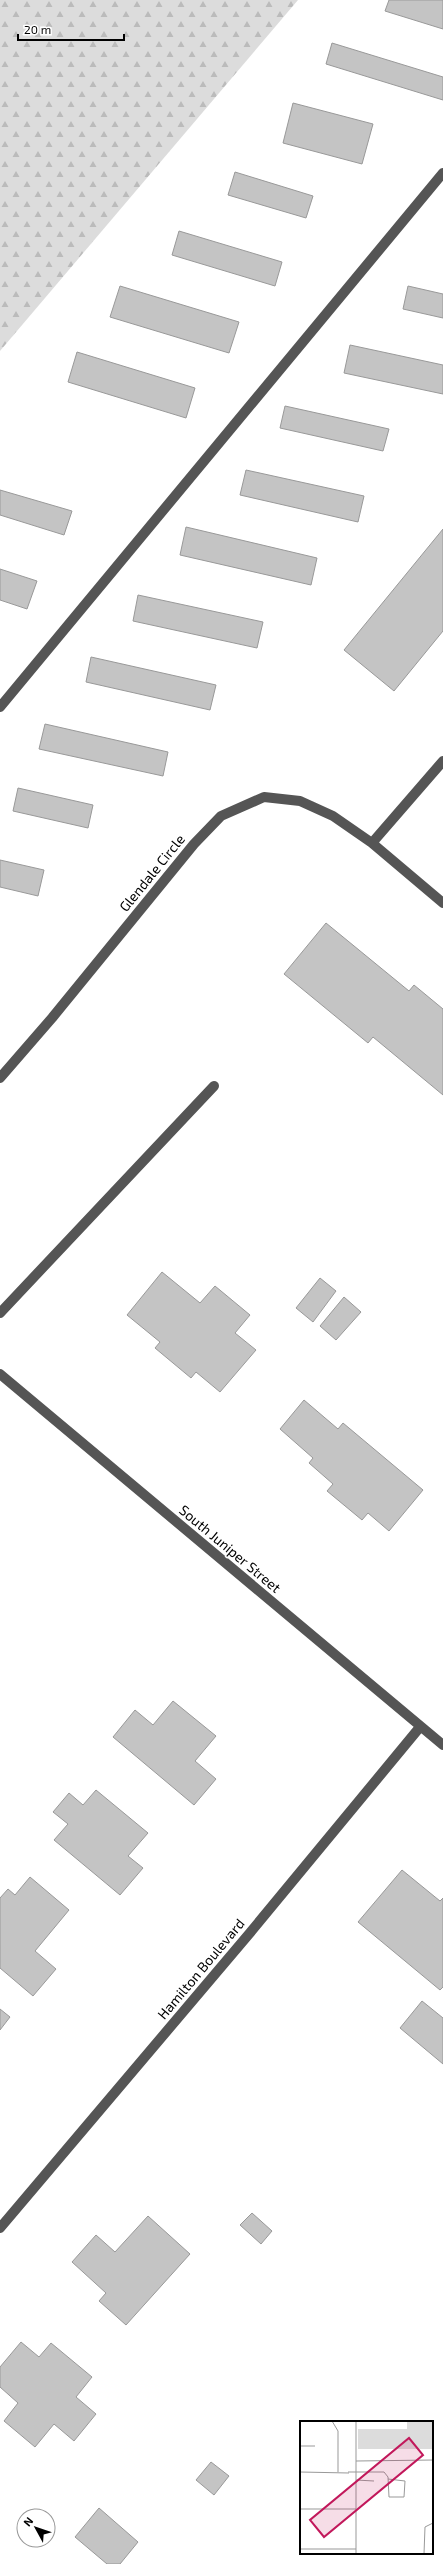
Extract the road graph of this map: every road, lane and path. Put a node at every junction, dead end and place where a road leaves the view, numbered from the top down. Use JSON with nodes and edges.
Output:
{"nodes":[{"id":1,"x":443,"y":173,"type":"edge"},
{"id":2,"x":0,"y":707,"type":"edge"},
{"id":3,"x":443,"y":761,"type":"edge"},
{"id":4,"x":372,"y":843,"type":"junction"},
{"id":5,"x":443,"y":903,"type":"edge"},
{"id":6,"x":0,"y":1078,"type":"edge"},
{"id":7,"x":214,"y":1086,"type":"dead end"},
{"id":8,"x":0,"y":1313,"type":"edge"},
{"id":9,"x":0,"y":1374,"type":"edge"},
{"id":10,"x":420,"y":1727,"type":"junction"},
{"id":11,"x":443,"y":1745,"type":"edge"},
{"id":12,"x":0,"y":2228,"type":"edge"}],
"edges":[{"from":1,"to":2,"type":"street"},
{"from":3,"to":4,"type":"street"},
{"from":4,"to":5,"type":"street","name":"Glendale Circle"},
{"from":4,"to":6,"type":"street","name":"Glendale Circle"},
{"from":7,"to":8,"type":"street"},
{"from":9,"to":10,"type":"street","name":"South Juniper Street"},
{"from":10,"to":11,"type":"street","name":"South Juniper Street"},
{"from":10,"to":12,"type":"street","name":"Hamilton Boulevard"}]}
